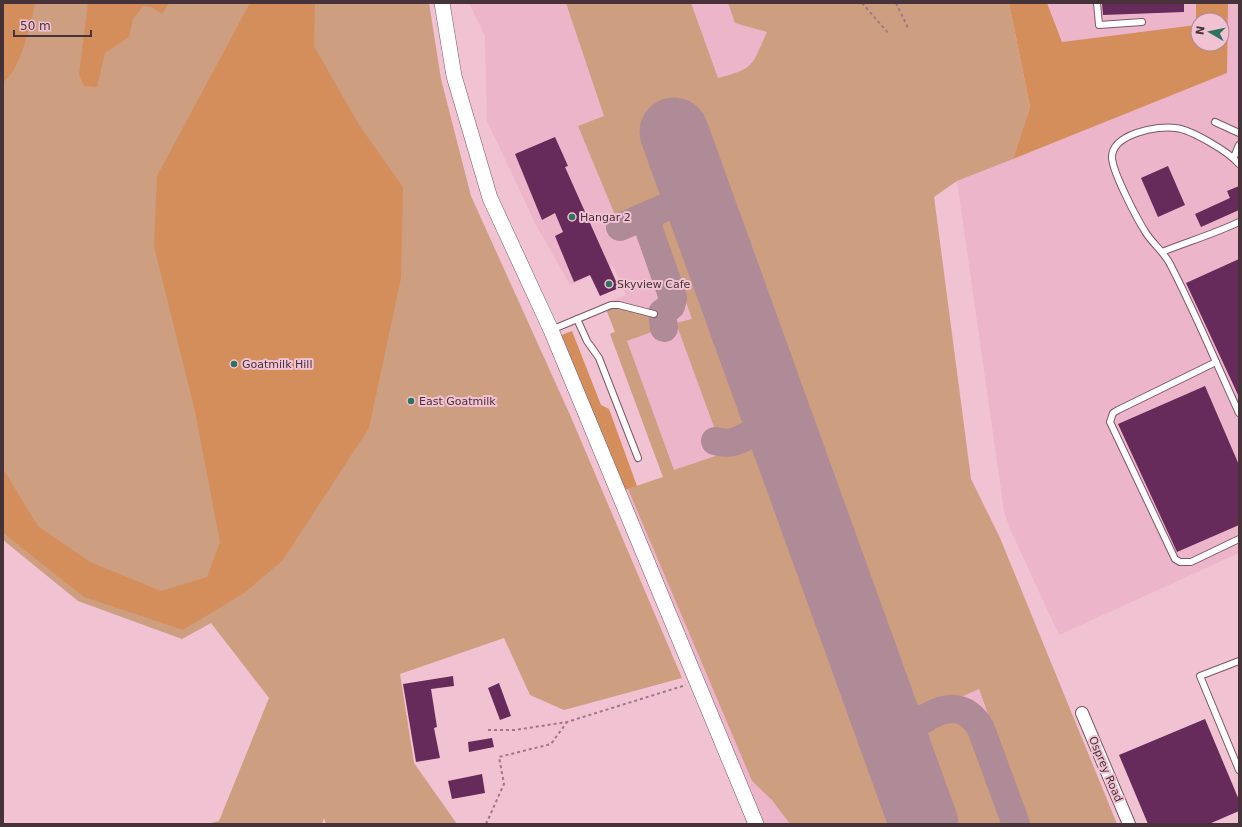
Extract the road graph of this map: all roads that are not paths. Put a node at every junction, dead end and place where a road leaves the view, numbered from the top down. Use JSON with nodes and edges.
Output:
{"nodes":[{"id":1,"x":442,"y":3,"type":"edge"},
{"id":2,"x":1098,"y":3,"type":"edge"},
{"id":3,"x":1142,"y":22,"type":"dead end"},
{"id":4,"x":1215,"y":122,"type":"dead end"},
{"id":5,"x":1239,"y":132,"type":"edge"},
{"id":6,"x":1239,"y":145,"type":"edge"},
{"id":7,"x":1234,"y":157,"type":"junction"},
{"id":8,"x":1239,"y":164,"type":"edge"},
{"id":9,"x":1239,"y":222,"type":"edge"},
{"id":10,"x":1162,"y":252,"type":"junction"},
{"id":11,"x":654,"y":314,"type":"dead end"},
{"id":12,"x":577,"y":319,"type":"junction"},
{"id":13,"x":551,"y":330,"type":"junction"},
{"id":14,"x":1216,"y":362,"type":"junction"},
{"id":15,"x":1239,"y":413,"type":"edge"},
{"id":16,"x":638,"y":458,"type":"dead end"},
{"id":17,"x":1239,"y":538,"type":"edge"},
{"id":18,"x":1239,"y":661,"type":"edge"},
{"id":19,"x":1082,"y":713,"type":"dead end"},
{"id":20,"x":1239,"y":770,"type":"edge"},
{"id":21,"x":756,"y":824,"type":"edge"},
{"id":22,"x":1129,"y":824,"type":"edge"}],
"edges":[{"from":1,"to":13,"type":"street"},
{"from":2,"to":3,"type":"lane"},
{"from":4,"to":5,"type":"lane"},
{"from":6,"to":7,"type":"lane"},
{"from":7,"to":8,"type":"lane"},
{"from":7,"to":10,"type":"lane"},
{"from":9,"to":10,"type":"lane"},
{"from":10,"to":14,"type":"lane"},
{"from":11,"to":12,"type":"lane"},
{"from":12,"to":13,"type":"lane"},
{"from":12,"to":16,"type":"lane"},
{"from":13,"to":21,"type":"street"},
{"from":14,"to":15,"type":"lane"},
{"from":14,"to":17,"type":"lane"},
{"from":18,"to":20,"type":"lane"},
{"from":19,"to":22,"type":"street","name":"Osprey Road"}]}
